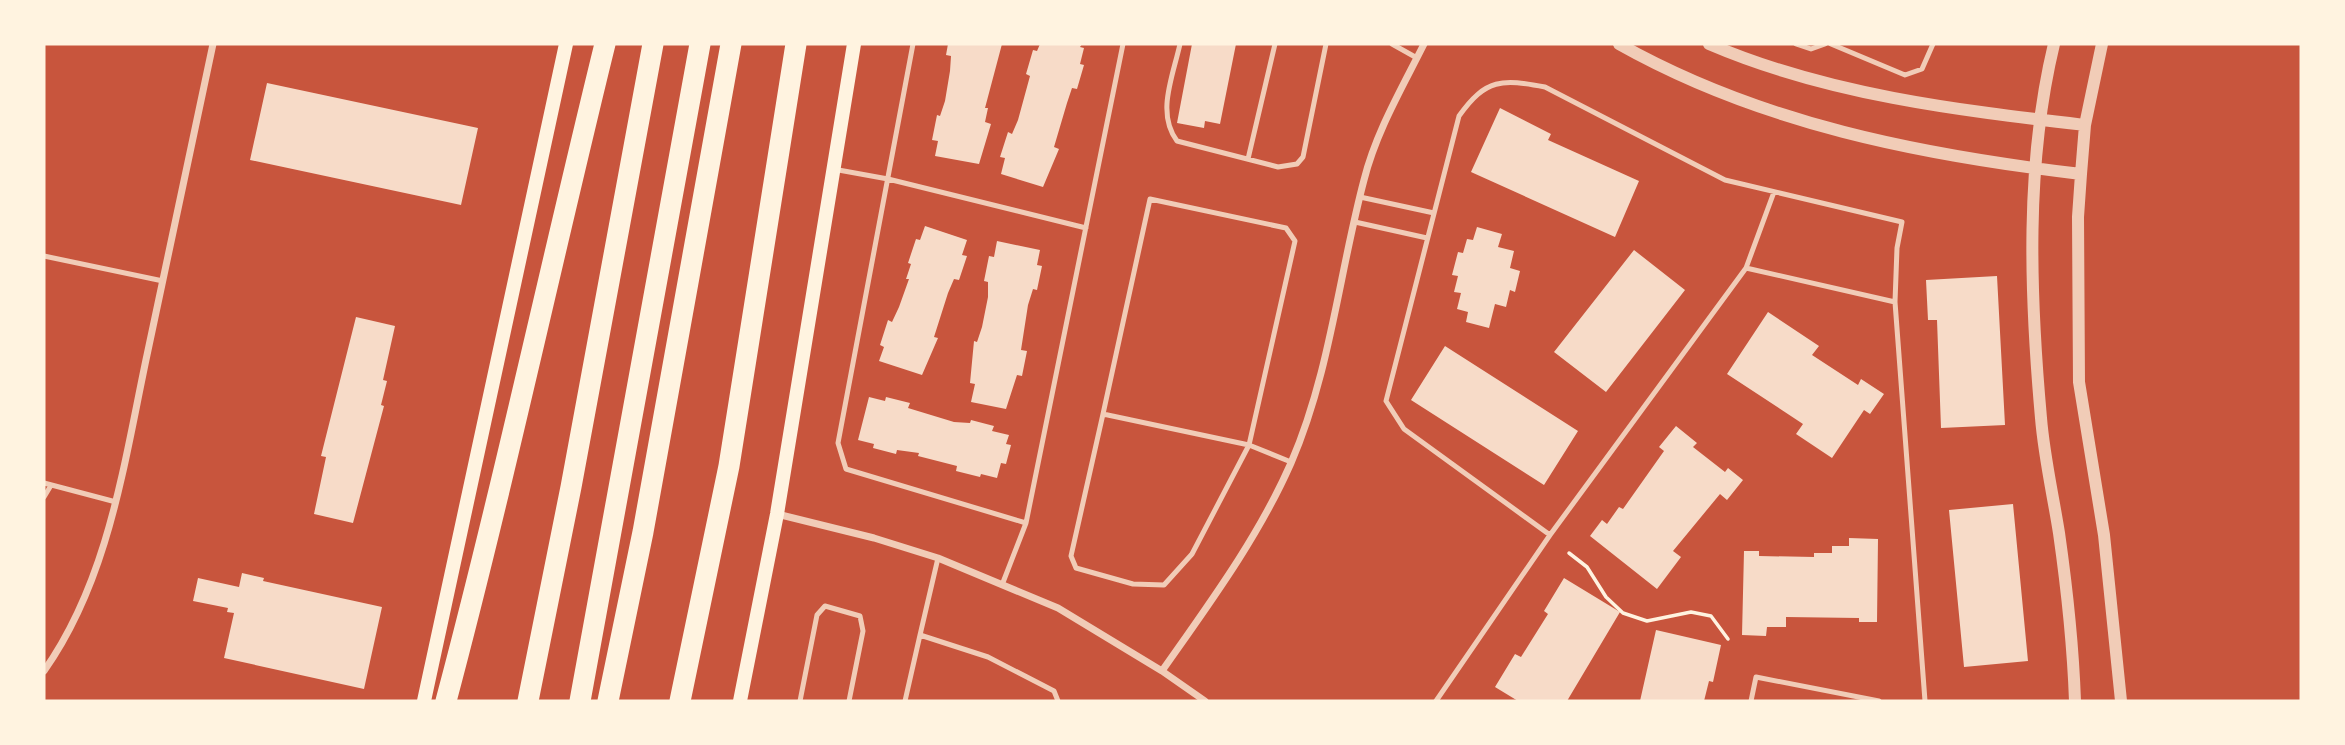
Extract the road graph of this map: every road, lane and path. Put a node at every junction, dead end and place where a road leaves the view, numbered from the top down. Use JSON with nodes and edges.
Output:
{"nodes":[{"id":1,"x":213,"y":44,"type":"edge"},
{"id":2,"x":566,"y":44,"type":"edge"},
{"id":3,"x":605,"y":44,"type":"edge"},
{"id":4,"x":653,"y":44,"type":"edge"},
{"id":5,"x":700,"y":44,"type":"edge"},
{"id":6,"x":731,"y":44,"type":"edge"},
{"id":7,"x":796,"y":44,"type":"edge"},
{"id":8,"x":853,"y":44,"type":"edge"},
{"id":9,"x":913,"y":44,"type":"edge"},
{"id":10,"x":1123,"y":44,"type":"edge"},
{"id":11,"x":1180,"y":44,"type":"edge"},
{"id":12,"x":1275,"y":44,"type":"edge"},
{"id":13,"x":1326,"y":44,"type":"edge"},
{"id":14,"x":1392,"y":44,"type":"edge"},
{"id":15,"x":1424,"y":44,"type":"edge"},
{"id":16,"x":1619,"y":44,"type":"edge"},
{"id":17,"x":1709,"y":44,"type":"edge"},
{"id":18,"x":1796,"y":44,"type":"edge"},
{"id":19,"x":1825,"y":44,"type":"edge"},
{"id":20,"x":1831,"y":44,"type":"edge"},
{"id":21,"x":1933,"y":44,"type":"edge"},
{"id":22,"x":2054,"y":44,"type":"edge"},
{"id":23,"x":2102,"y":44,"type":"edge"},
{"id":24,"x":1417,"y":58,"type":"junction"},
{"id":25,"x":2040,"y":120,"type":"junction"},
{"id":26,"x":2085,"y":125,"type":"junction"},
{"id":27,"x":1248,"y":159,"type":"junction"},
{"id":28,"x":833,"y":169,"type":"junction"},
{"id":29,"x":2036,"y":169,"type":"junction"},
{"id":30,"x":2081,"y":174,"type":"junction"},
{"id":31,"x":888,"y":179,"type":"junction"},
{"id":32,"x":1774,"y":192,"type":"junction"},
{"id":33,"x":1360,"y":197,"type":"junction"},
{"id":34,"x":1434,"y":213,"type":"junction"},
{"id":35,"x":1355,"y":222,"type":"junction"},
{"id":36,"x":1086,"y":228,"type":"junction"},
{"id":37,"x":1427,"y":238,"type":"junction"},
{"id":38,"x":44,"y":256,"type":"edge"},
{"id":39,"x":1746,"y":268,"type":"junction"},
{"id":40,"x":163,"y":281,"type":"junction"},
{"id":41,"x":1895,"y":302,"type":"junction"},
{"id":42,"x":1103,"y":414,"type":"junction"},
{"id":43,"x":1249,"y":445,"type":"junction"},
{"id":44,"x":1292,"y":462,"type":"junction"},
{"id":45,"x":47,"y":485,"type":"edge"},
{"id":46,"x":44,"y":497,"type":"edge"},
{"id":47,"x":116,"y":502,"type":"junction"},
{"id":48,"x":777,"y":514,"type":"junction"},
{"id":49,"x":1026,"y":523,"type":"junction"},
{"id":50,"x":1550,"y":535,"type":"junction"},
{"id":51,"x":1569,"y":553,"type":"dead end"},
{"id":52,"x":938,"y":558,"type":"junction"},
{"id":53,"x":1002,"y":585,"type":"junction"},
{"id":54,"x":920,"y":635,"type":"junction"},
{"id":55,"x":1728,"y":639,"type":"dead end"},
{"id":56,"x":44,"y":671,"type":"edge"},
{"id":57,"x":1161,"y":671,"type":"junction"},
{"id":58,"x":424,"y":701,"type":"edge"},
{"id":59,"x":446,"y":701,"type":"edge"},
{"id":60,"x":528,"y":701,"type":"edge"},
{"id":61,"x":580,"y":701,"type":"edge"},
{"id":62,"x":607,"y":701,"type":"edge"},
{"id":63,"x":680,"y":701,"type":"edge"},
{"id":64,"x":740,"y":701,"type":"edge"},
{"id":65,"x":800,"y":701,"type":"edge"},
{"id":66,"x":849,"y":701,"type":"edge"},
{"id":67,"x":905,"y":701,"type":"edge"},
{"id":68,"x":1058,"y":701,"type":"edge"},
{"id":69,"x":1205,"y":701,"type":"edge"},
{"id":70,"x":1436,"y":701,"type":"edge"},
{"id":71,"x":1751,"y":701,"type":"edge"},
{"id":72,"x":1878,"y":701,"type":"edge"},
{"id":73,"x":1925,"y":701,"type":"edge"},
{"id":74,"x":2076,"y":701,"type":"edge"},
{"id":75,"x":2121,"y":701,"type":"edge"}],
"edges":[{"from":1,"to":40,"type":"street"},
{"from":2,"to":58,"type":"main road"},
{"from":3,"to":59,"type":"highway"},
{"from":4,"to":60,"type":"highway"},
{"from":5,"to":61,"type":"highway"},
{"from":6,"to":62,"type":"highway"},
{"from":7,"to":63,"type":"highway"},
{"from":8,"to":28,"type":"main road"},
{"from":9,"to":31,"type":"lane"},
{"from":10,"to":36,"type":"lane"},
{"from":11,"to":27,"type":"lane"},
{"from":12,"to":27,"type":"lane"},
{"from":13,"to":27,"type":"lane"},
{"from":14,"to":24,"type":"lane"},
{"from":15,"to":24,"type":"street"},
{"from":16,"to":29,"type":"street"},
{"from":17,"to":25,"type":"street"},
{"from":18,"to":19,"type":"lane"},
{"from":20,"to":21,"type":"lane"},
{"from":22,"to":25,"type":"street"},
{"from":23,"to":26,"type":"street"},
{"from":24,"to":33,"type":"street"},
{"from":25,"to":26,"type":"street"},
{"from":25,"to":29,"type":"street"},
{"from":26,"to":30,"type":"street"},
{"from":28,"to":31,"type":"lane"},
{"from":28,"to":48,"type":"main road"},
{"from":29,"to":30,"type":"street"},
{"from":29,"to":74,"type":"street"},
{"from":30,"to":75,"type":"street"},
{"from":31,"to":36,"type":"lane"},
{"from":31,"to":49,"type":"lane"},
{"from":32,"to":34,"type":"lane"},
{"from":32,"to":39,"type":"lane"},
{"from":32,"to":41,"type":"lane"},
{"from":33,"to":34,"type":"lane"},
{"from":33,"to":35,"type":"street"},
{"from":34,"to":37,"type":"lane"},
{"from":35,"to":37,"type":"lane"},
{"from":35,"to":44,"type":"street"},
{"from":36,"to":49,"type":"lane"},
{"from":37,"to":50,"type":"lane"},
{"from":38,"to":40,"type":"lane"},
{"from":39,"to":41,"type":"lane"},
{"from":39,"to":50,"type":"lane"},
{"from":40,"to":47,"type":"street"},
{"from":41,"to":73,"type":"lane"},
{"from":42,"to":43,"type":"lane"},
{"from":42,"to":43,"type":"lane"},
{"from":42,"to":43,"type":"lane"},
{"from":43,"to":44,"type":"lane"},
{"from":44,"to":57,"type":"street"},
{"from":45,"to":46,"type":"lane"},
{"from":45,"to":47,"type":"lane"},
{"from":47,"to":56,"type":"street"},
{"from":48,"to":52,"type":"street"},
{"from":48,"to":64,"type":"main road"},
{"from":49,"to":53,"type":"lane"},
{"from":50,"to":70,"type":"lane"},
{"from":51,"to":55,"type":"path"},
{"from":52,"to":53,"type":"street"},
{"from":52,"to":54,"type":"lane"},
{"from":53,"to":57,"type":"street"},
{"from":54,"to":67,"type":"lane"},
{"from":54,"to":68,"type":"lane"},
{"from":57,"to":69,"type":"street"},
{"from":65,"to":66,"type":"lane"},
{"from":71,"to":72,"type":"lane"}]}
